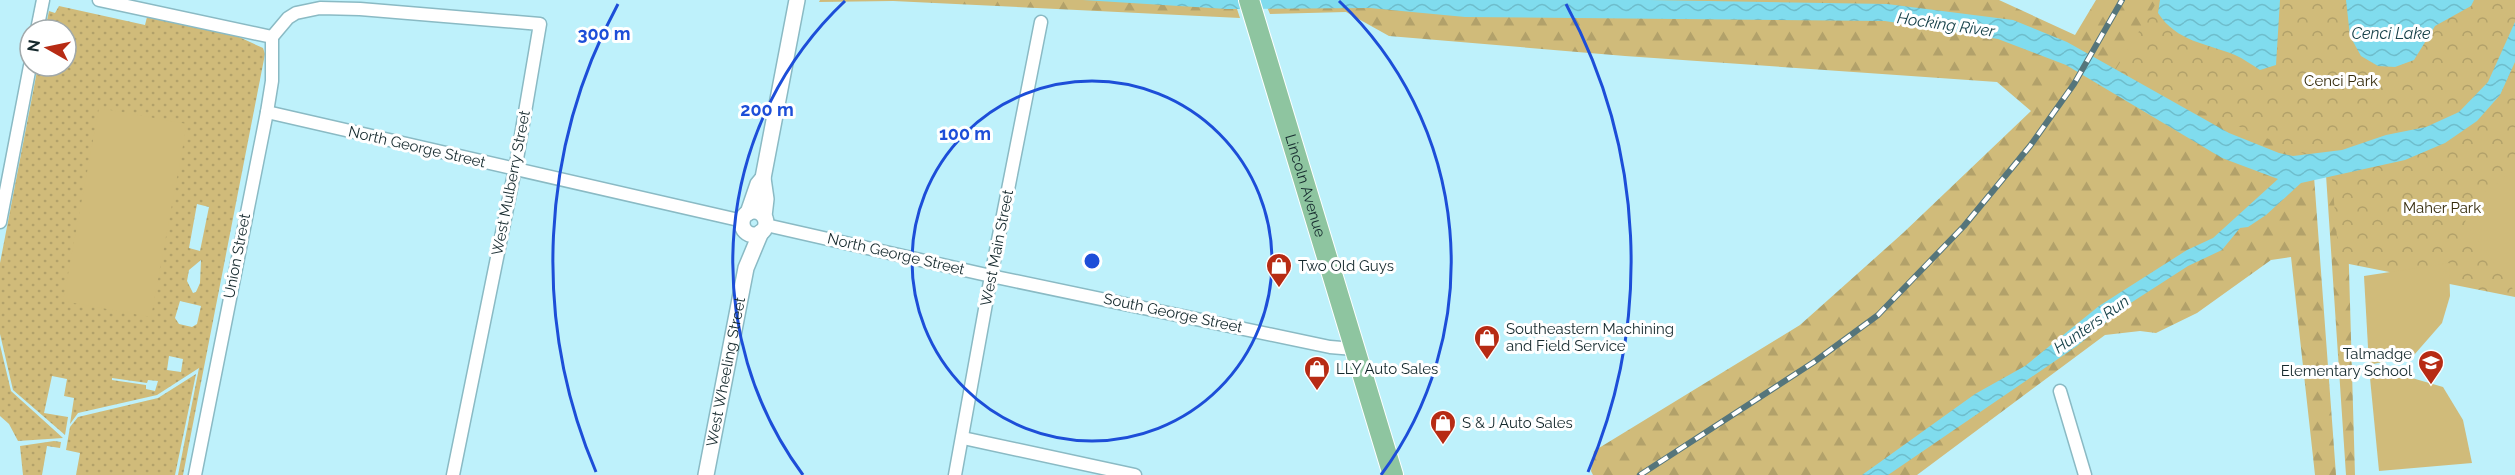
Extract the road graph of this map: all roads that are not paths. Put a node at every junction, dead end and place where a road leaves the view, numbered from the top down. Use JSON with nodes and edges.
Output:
{"nodes":[{"id":1,"x":43,"y":0,"type":"edge"},
{"id":2,"x":99,"y":0,"type":"edge"},
{"id":3,"x":1249,"y":0,"type":"edge"},
{"id":4,"x":797,"y":2,"type":"edge"},
{"id":5,"x":39,"y":18,"type":"edge"},
{"id":6,"x":1041,"y":22,"type":"dead end"},
{"id":7,"x":272,"y":37,"type":"junction"},
{"id":8,"x":28,"y":78,"type":"edge"},
{"id":9,"x":267,"y":112,"type":"junction"},
{"id":10,"x":515,"y":169,"type":"junction"},
{"id":11,"x":763,"y":178,"type":"junction"},
{"id":12,"x":745,"y":221,"type":"junction"},
{"id":13,"x":0,"y":222,"type":"edge"},
{"id":14,"x":764,"y":224,"type":"junction"},
{"id":15,"x":746,"y":268,"type":"junction"},
{"id":16,"x":991,"y":276,"type":"junction"},
{"id":17,"x":1354,"y":349,"type":"junction"},
{"id":18,"x":2060,"y":391,"type":"dead end"},
{"id":19,"x":963,"y":438,"type":"junction"},
{"id":20,"x":195,"y":475,"type":"edge"},
{"id":21,"x":453,"y":475,"type":"edge"},
{"id":22,"x":706,"y":475,"type":"edge"},
{"id":23,"x":955,"y":475,"type":"edge"},
{"id":24,"x":1136,"y":475,"type":"edge"},
{"id":25,"x":1393,"y":475,"type":"edge"},
{"id":26,"x":2085,"y":475,"type":"edge"}],
"edges":[{"from":1,"to":5,"type":"street"},
{"from":2,"to":7,"type":"street"},
{"from":3,"to":17,"type":"main road","name":"Lincoln Avenue"},
{"from":4,"to":11,"type":"street","name":"West Wheeling Street"},
{"from":6,"to":16,"type":"street","name":"West Main Street"},
{"from":7,"to":9,"type":"street","name":"Union Street"},
{"from":7,"to":10,"type":"street","name":"West Mulberry Street"},
{"from":8,"to":13,"type":"street"},
{"from":9,"to":10,"type":"street","name":"North George Street"},
{"from":9,"to":20,"type":"street","name":"Union Street"},
{"from":10,"to":12,"type":"street","name":"North George Street"},
{"from":10,"to":21,"type":"street","name":"West Mulberry Street"},
{"from":11,"to":12,"type":"street","name":"West Wheeling Street"},
{"from":11,"to":14,"type":"street","name":"West Wheeling Street"},
{"from":12,"to":14,"type":"street"},
{"from":12,"to":14,"type":"street"},
{"from":12,"to":15,"type":"street","name":"West Wheeling Street"},
{"from":14,"to":15,"type":"street","name":"West Wheeling Street"},
{"from":14,"to":16,"type":"street","name":"North George Street"},
{"from":15,"to":22,"type":"street","name":"West Wheeling Street"},
{"from":16,"to":17,"type":"street","name":"South George Street"},
{"from":16,"to":19,"type":"street","name":"West Main Street"},
{"from":17,"to":25,"type":"main road","name":"Lincoln Avenue"},
{"from":18,"to":26,"type":"street"},
{"from":19,"to":23,"type":"street","name":"West Main Street"},
{"from":19,"to":24,"type":"street"}]}
